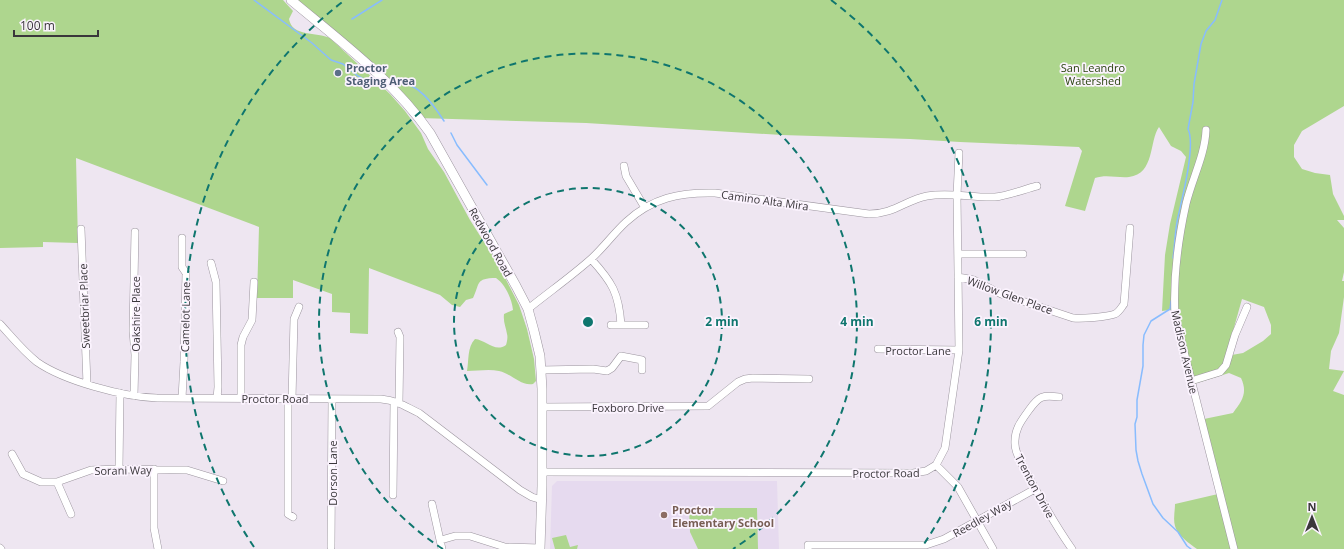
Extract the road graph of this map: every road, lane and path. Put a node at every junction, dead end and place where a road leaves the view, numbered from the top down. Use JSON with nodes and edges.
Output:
{"nodes":[{"id":1,"x":291,"y":0,"type":"edge"},
{"id":2,"x":1206,"y":130,"type":"dead end"},
{"id":3,"x":958,"y":153,"type":"dead end"},
{"id":4,"x":624,"y":166,"type":"dead end"},
{"id":5,"x":1037,"y":186,"type":"dead end"},
{"id":6,"x":957,"y":195,"type":"junction"},
{"id":7,"x":645,"y":208,"type":"junction"},
{"id":8,"x":1130,"y":228,"type":"dead end"},
{"id":9,"x":81,"y":229,"type":"dead end"},
{"id":10,"x":135,"y":232,"type":"dead end"},
{"id":11,"x":182,"y":238,"type":"dead end"},
{"id":12,"x":958,"y":254,"type":"junction"},
{"id":13,"x":1023,"y":254,"type":"dead end"},
{"id":14,"x":591,"y":259,"type":"junction"},
{"id":15,"x":210,"y":263,"type":"dead end"},
{"id":16,"x":958,"y":277,"type":"junction"},
{"id":17,"x":254,"y":282,"type":"dead end"},
{"id":18,"x":299,"y":307,"type":"dead end"},
{"id":19,"x":1247,"y":307,"type":"dead end"},
{"id":20,"x":528,"y":309,"type":"junction"},
{"id":21,"x":0,"y":324,"type":"edge"},
{"id":22,"x":611,"y":325,"type":"dead end"},
{"id":23,"x":621,"y":325,"type":"junction"},
{"id":24,"x":645,"y":325,"type":"dead end"},
{"id":25,"x":398,"y":332,"type":"dead end"},
{"id":26,"x":878,"y":349,"type":"dead end"},
{"id":27,"x":958,"y":350,"type":"junction"},
{"id":28,"x":541,"y":370,"type":"junction"},
{"id":29,"x":642,"y":370,"type":"dead end"},
{"id":30,"x":809,"y":378,"type":"dead end"},
{"id":31,"x":1191,"y":382,"type":"junction"},
{"id":32,"x":87,"y":384,"type":"junction"},
{"id":33,"x":120,"y":393,"type":"junction"},
{"id":34,"x":134,"y":396,"type":"junction"},
{"id":35,"x":1059,"y":397,"type":"dead end"},
{"id":36,"x":182,"y":398,"type":"junction"},
{"id":37,"x":217,"y":398,"type":"junction"},
{"id":38,"x":241,"y":398,"type":"junction"},
{"id":39,"x":290,"y":398,"type":"junction"},
{"id":40,"x":332,"y":399,"type":"junction"},
{"id":41,"x":397,"y":402,"type":"junction"},
{"id":42,"x":542,"y":407,"type":"junction"},
{"id":43,"x":12,"y":454,"type":"dead end"},
{"id":44,"x":936,"y":465,"type":"junction"},
{"id":45,"x":119,"y":469,"type":"junction"},
{"id":46,"x":154,"y":469,"type":"junction"},
{"id":47,"x":542,"y":472,"type":"junction"},
{"id":48,"x":223,"y":481,"type":"dead end"},
{"id":49,"x":57,"y":482,"type":"junction"},
{"id":50,"x":1035,"y":489,"type":"junction"},
{"id":51,"x":393,"y":495,"type":"dead end"},
{"id":52,"x":542,"y":500,"type":"junction"},
{"id":53,"x":432,"y":504,"type":"dead end"},
{"id":54,"x":71,"y":514,"type":"dead end"},
{"id":55,"x":293,"y":517,"type":"dead end"},
{"id":56,"x":978,"y":521,"type":"junction"},
{"id":57,"x":441,"y":540,"type":"junction"},
{"id":58,"x":331,"y":547,"type":"dead end"},
{"id":59,"x":808,"y":547,"type":"edge"},
{"id":60,"x":926,"y":547,"type":"edge"},
{"id":61,"x":540,"y":548,"type":"edge"},
{"id":62,"x":158,"y":549,"type":"edge"},
{"id":63,"x":442,"y":549,"type":"edge"},
{"id":64,"x":993,"y":549,"type":"edge"},
{"id":65,"x":1072,"y":549,"type":"edge"},
{"id":66,"x":1234,"y":549,"type":"edge"}],
"edges":[{"from":1,"to":20,"type":"main road","name":"Redwood Road"},
{"from":2,"to":31,"type":"street","name":"Madison Avenue"},
{"from":3,"to":6,"type":"street"},
{"from":4,"to":7,"type":"street"},
{"from":5,"to":6,"type":"street","name":"Camino Alta Mira"},
{"from":6,"to":7,"type":"street","name":"Camino Alta Mira"},
{"from":6,"to":12,"type":"street"},
{"from":7,"to":14,"type":"street","name":"Camino Alta Mira"},
{"from":8,"to":16,"type":"street","name":"Willow Glen Place"},
{"from":9,"to":32,"type":"street","name":"Sweetbriar Place"},
{"from":10,"to":34,"type":"street","name":"Oakshire Place"},
{"from":11,"to":36,"type":"street","name":"Camelot Lane"},
{"from":12,"to":13,"type":"street"},
{"from":12,"to":16,"type":"street"},
{"from":14,"to":20,"type":"street","name":"Camino Alta Mira"},
{"from":14,"to":23,"type":"street"},
{"from":15,"to":37,"type":"street"},
{"from":16,"to":27,"type":"street"},
{"from":17,"to":38,"type":"street"},
{"from":18,"to":39,"type":"street"},
{"from":19,"to":31,"type":"street"},
{"from":20,"to":28,"type":"main road","name":"Redwood Road"},
{"from":21,"to":32,"type":"street","name":"Proctor Road"},
{"from":22,"to":23,"type":"street"},
{"from":23,"to":24,"type":"street"},
{"from":25,"to":41,"type":"street"},
{"from":26,"to":27,"type":"street","name":"Proctor Lane"},
{"from":27,"to":44,"type":"street"},
{"from":28,"to":29,"type":"street"},
{"from":28,"to":42,"type":"main road","name":"Redwood Road"},
{"from":30,"to":42,"type":"street","name":"Foxboro Drive"},
{"from":31,"to":66,"type":"street","name":"Madison Avenue"},
{"from":32,"to":33,"type":"street","name":"Proctor Road"},
{"from":33,"to":34,"type":"street","name":"Proctor Road"},
{"from":33,"to":45,"type":"street"},
{"from":34,"to":36,"type":"street","name":"Proctor Road"},
{"from":35,"to":50,"type":"street","name":"Trenton Drive"},
{"from":36,"to":37,"type":"street","name":"Proctor Road"},
{"from":37,"to":38,"type":"street","name":"Proctor Road"},
{"from":38,"to":39,"type":"street","name":"Proctor Road"},
{"from":39,"to":40,"type":"street","name":"Proctor Road"},
{"from":39,"to":55,"type":"street"},
{"from":40,"to":41,"type":"street","name":"Proctor Road"},
{"from":40,"to":58,"type":"street","name":"Dorson Lane"},
{"from":41,"to":51,"type":"street"},
{"from":41,"to":52,"type":"street","name":"Proctor Road"},
{"from":42,"to":47,"type":"main road","name":"Redwood Road"},
{"from":43,"to":49,"type":"street","name":"Sorani Way"},
{"from":44,"to":47,"type":"street","name":"Proctor Road"},
{"from":44,"to":56,"type":"street"},
{"from":45,"to":46,"type":"street","name":"Sorani Way"},
{"from":45,"to":49,"type":"street","name":"Sorani Way"},
{"from":46,"to":48,"type":"street","name":"Sorani Way"},
{"from":46,"to":62,"type":"street"},
{"from":47,"to":52,"type":"main road","name":"Redwood Road"},
{"from":49,"to":54,"type":"street"},
{"from":50,"to":56,"type":"street","name":"Reedley Way"},
{"from":50,"to":65,"type":"street","name":"Trenton Drive"},
{"from":52,"to":61,"type":"main road","name":"Redwood Road"},
{"from":53,"to":57,"type":"street"},
{"from":56,"to":60,"type":"street","name":"Reedley Way"},
{"from":56,"to":64,"type":"street"},
{"from":57,"to":61,"type":"street"},
{"from":57,"to":63,"type":"street"},
{"from":59,"to":60,"type":"street","name":"Reedley Way"}]}
